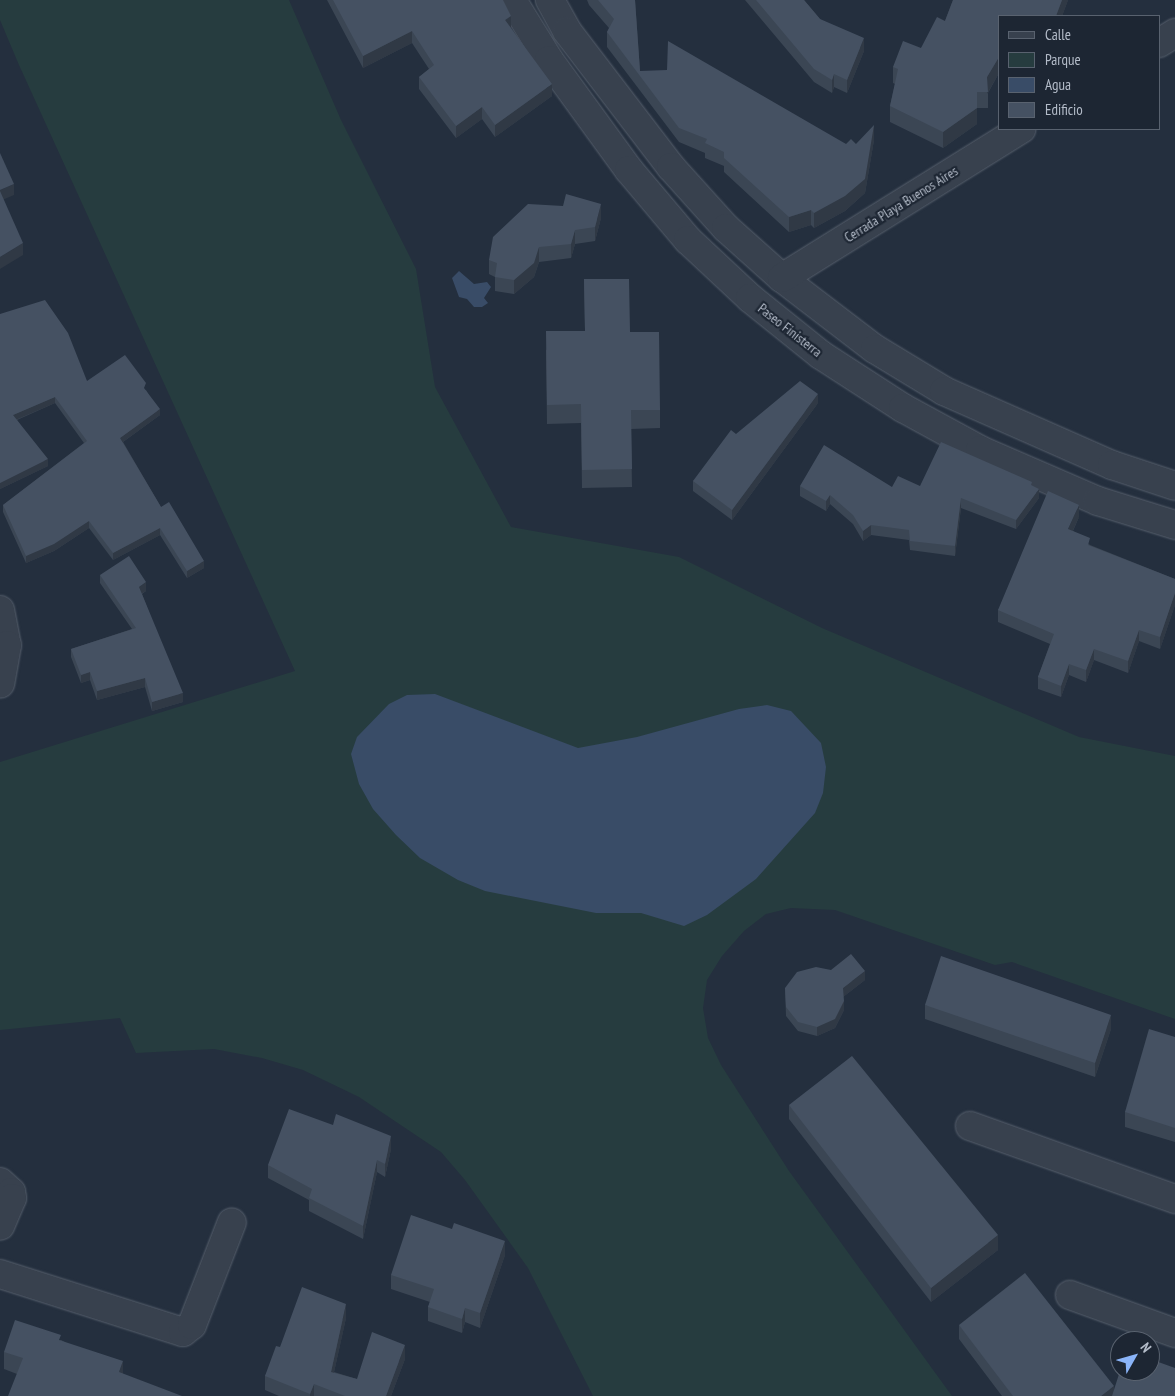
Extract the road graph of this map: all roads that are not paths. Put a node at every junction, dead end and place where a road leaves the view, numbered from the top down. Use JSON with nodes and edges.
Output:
{"nodes":[{"id":1,"x":512,"y":0,"type":"edge"},
{"id":2,"x":550,"y":0,"type":"edge"},
{"id":3,"x":1175,"y":32,"type":"edge"},
{"id":4,"x":1160,"y":42,"type":"edge"},
{"id":5,"x":1019,"y":130,"type":"edge"},
{"id":6,"x":782,"y":278,"type":"junction"},
{"id":7,"x":1175,"y":486,"type":"edge"},
{"id":8,"x":1175,"y":525,"type":"edge"},
{"id":9,"x":0,"y":610,"type":"edge"},
{"id":10,"x":0,"y":683,"type":"edge"},
{"id":11,"x":970,"y":1126,"type":"dead end"},
{"id":12,"x":0,"y":1182,"type":"edge"},
{"id":13,"x":1175,"y":1199,"type":"edge"},
{"id":14,"x":232,"y":1222,"type":"dead end"},
{"id":15,"x":0,"y":1226,"type":"edge"},
{"id":16,"x":0,"y":1274,"type":"edge"},
{"id":17,"x":1070,"y":1295,"type":"dead end"},
{"id":18,"x":1175,"y":1333,"type":"edge"}],
"edges":[{"from":1,"to":8,"type":"street","name":"Paseo Finisterra"},
{"from":2,"to":6,"type":"street"},
{"from":3,"to":4,"type":"street"},
{"from":5,"to":6,"type":"street","name":"Cerrada Playa Buenos Aires"},
{"from":6,"to":7,"type":"street"},
{"from":9,"to":10,"type":"street"},
{"from":11,"to":13,"type":"street"},
{"from":12,"to":15,"type":"street"},
{"from":14,"to":16,"type":"street"},
{"from":17,"to":18,"type":"street"}]}
